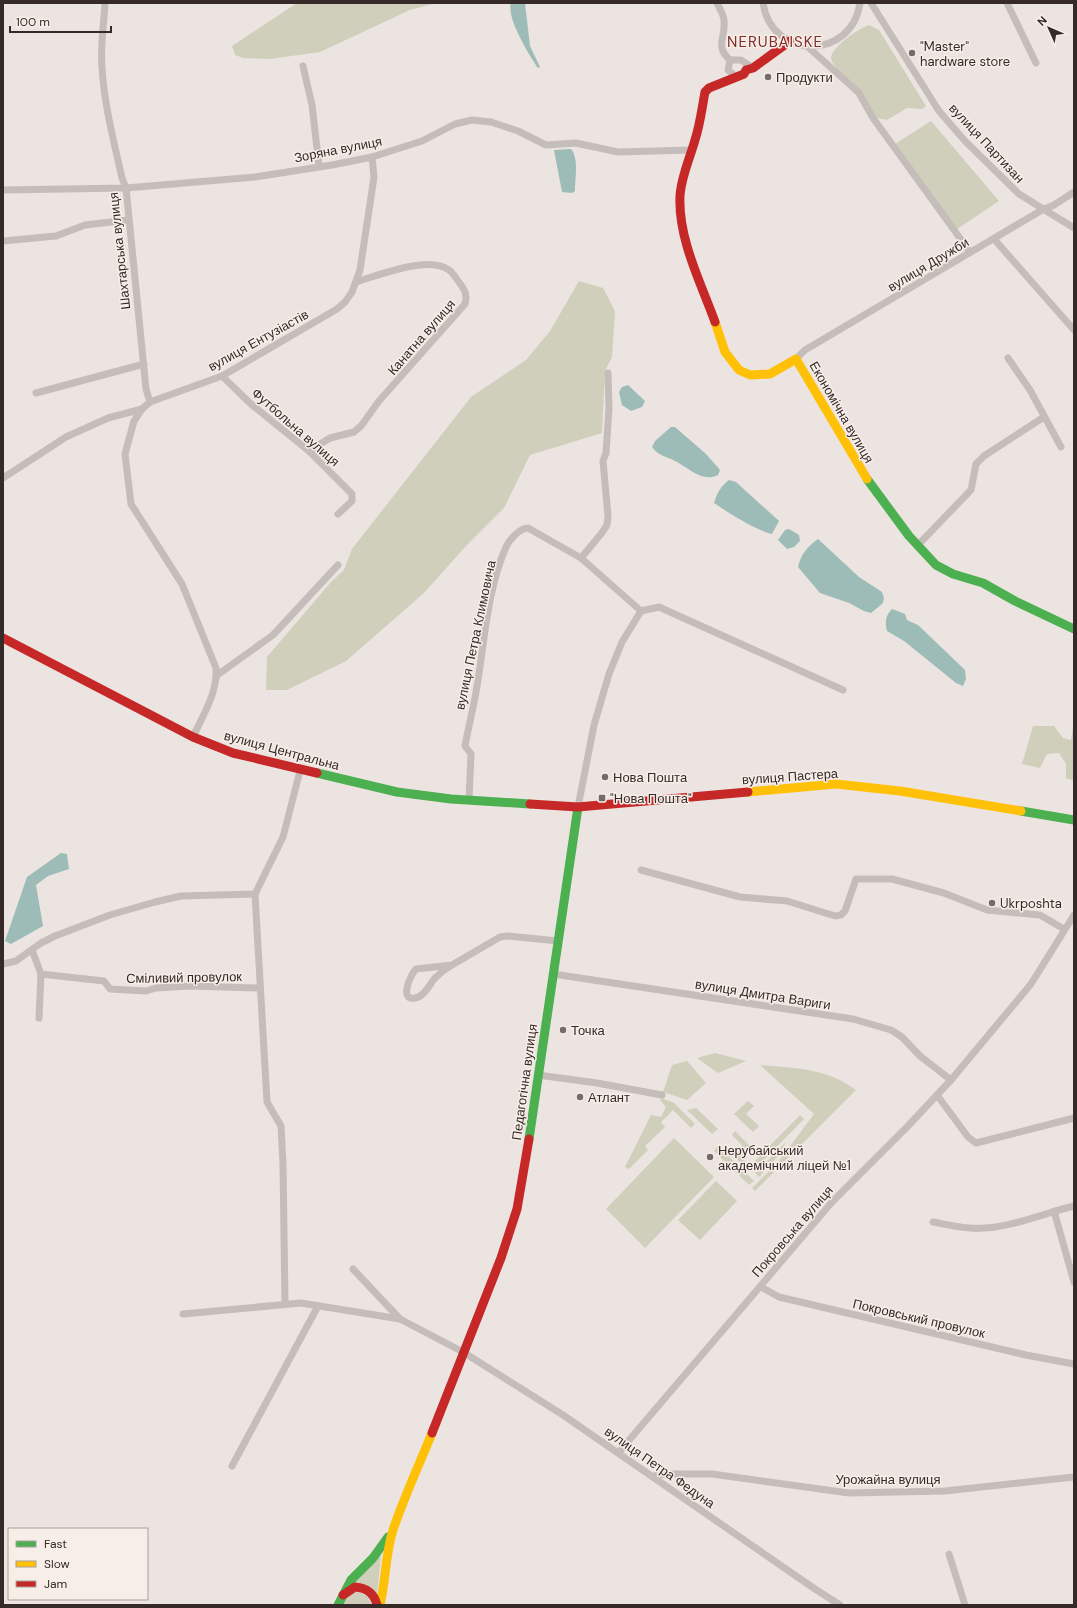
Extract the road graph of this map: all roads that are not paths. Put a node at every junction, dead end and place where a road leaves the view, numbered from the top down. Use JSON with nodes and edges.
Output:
{"nodes":[{"id":1,"x":105,"y":3,"type":"edge"},
{"id":2,"x":717,"y":3,"type":"edge"},
{"id":3,"x":763,"y":3,"type":"edge"},
{"id":4,"x":860,"y":3,"type":"edge"},
{"id":5,"x":871,"y":3,"type":"edge"},
{"id":6,"x":1007,"y":3,"type":"edge"},
{"id":7,"x":790,"y":41,"type":"junction"},
{"id":8,"x":808,"y":46,"type":"junction"},
{"id":9,"x":730,"y":60,"type":"junction"},
{"id":10,"x":1036,"y":63,"type":"dead end"},
{"id":11,"x":303,"y":66,"type":"dead end"},
{"id":12,"x":748,"y":67,"type":"junction"},
{"id":13,"x":735,"y":76,"type":"junction"},
{"id":14,"x":691,"y":150,"type":"junction"},
{"id":15,"x":372,"y":157,"type":"junction"},
{"id":16,"x":319,"y":166,"type":"junction"},
{"id":17,"x":126,"y":188,"type":"junction"},
{"id":18,"x":3,"y":190,"type":"edge"},
{"id":19,"x":1074,"y":192,"type":"edge"},
{"id":20,"x":1042,"y":210,"type":"junction"},
{"id":21,"x":128,"y":220,"type":"junction"},
{"id":22,"x":1074,"y":228,"type":"edge"},
{"id":23,"x":994,"y":238,"type":"junction"},
{"id":24,"x":3,"y":241,"type":"edge"},
{"id":25,"x":970,"y":252,"type":"junction"},
{"id":26,"x":356,"y":282,"type":"junction"},
{"id":27,"x":1074,"y":330,"type":"edge"},
{"id":28,"x":1008,"y":358,"type":"dead end"},
{"id":29,"x":796,"y":359,"type":"junction"},
{"id":30,"x":144,"y":364,"type":"junction"},
{"id":31,"x":608,"y":373,"type":"dead end"},
{"id":32,"x":222,"y":376,"type":"junction"},
{"id":33,"x":36,"y":393,"type":"dead end"},
{"id":34,"x":150,"y":402,"type":"junction"},
{"id":35,"x":142,"y":409,"type":"junction"},
{"id":36,"x":1044,"y":417,"type":"junction"},
{"id":37,"x":1061,"y":447,"type":"dead end"},
{"id":38,"x":309,"y":451,"type":"junction"},
{"id":39,"x":3,"y":478,"type":"edge"},
{"id":40,"x":338,"y":514,"type":"dead end"},
{"id":41,"x":917,"y":546,"type":"junction"},
{"id":42,"x":581,"y":558,"type":"junction"},
{"id":43,"x":338,"y":564,"type":"dead end"},
{"id":44,"x":641,"y":611,"type":"junction"},
{"id":45,"x":1074,"y":629,"type":"edge"},
{"id":46,"x":3,"y":638,"type":"edge"},
{"id":47,"x":216,"y":676,"type":"junction"},
{"id":48,"x":843,"y":690,"type":"dead end"},
{"id":49,"x":193,"y":737,"type":"junction"},
{"id":50,"x":300,"y":771,"type":"junction"},
{"id":51,"x":469,"y":799,"type":"junction"},
{"id":52,"x":578,"y":807,"type":"junction"},
{"id":53,"x":1074,"y":820,"type":"edge"},
{"id":54,"x":641,"y":870,"type":"dead end"},
{"id":55,"x":256,"y":894,"type":"junction"},
{"id":56,"x":1074,"y":915,"type":"edge"},
{"id":57,"x":1064,"y":929,"type":"junction"},
{"id":58,"x":558,"y":941,"type":"junction"},
{"id":59,"x":32,"y":950,"type":"junction"},
{"id":60,"x":3,"y":964,"type":"edge"},
{"id":61,"x":452,"y":965,"type":"junction"},
{"id":62,"x":41,"y":974,"type":"junction"},
{"id":63,"x":553,"y":974,"type":"junction"},
{"id":64,"x":260,"y":988,"type":"junction"},
{"id":65,"x":39,"y":1018,"type":"dead end"},
{"id":66,"x":538,"y":1075,"type":"junction"},
{"id":67,"x":951,"y":1080,"type":"junction"},
{"id":68,"x":662,"y":1095,"type":"dead end"},
{"id":69,"x":937,"y":1095,"type":"junction"},
{"id":70,"x":1074,"y":1118,"type":"edge"},
{"id":71,"x":1074,"y":1206,"type":"edge"},
{"id":72,"x":1054,"y":1211,"type":"junction"},
{"id":73,"x":933,"y":1222,"type":"dead end"},
{"id":74,"x":353,"y":1269,"type":"dead end"},
{"id":75,"x":1074,"y":1282,"type":"edge"},
{"id":76,"x":761,"y":1287,"type":"junction"},
{"id":77,"x":285,"y":1304,"type":"junction"},
{"id":78,"x":318,"y":1306,"type":"junction"},
{"id":79,"x":183,"y":1314,"type":"dead end"},
{"id":80,"x":400,"y":1319,"type":"junction"},
{"id":81,"x":463,"y":1352,"type":"junction"},
{"id":82,"x":1074,"y":1364,"type":"edge"},
{"id":83,"x":619,"y":1452,"type":"junction"},
{"id":84,"x":232,"y":1466,"type":"dead end"},
{"id":85,"x":654,"y":1476,"type":"junction"},
{"id":86,"x":1074,"y":1477,"type":"edge"},
{"id":87,"x":393,"y":1530,"type":"junction"},
{"id":88,"x":949,"y":1554,"type":"dead end"},
{"id":89,"x":342,"y":1596,"type":"junction"},
{"id":90,"x":338,"y":1605,"type":"edge"},
{"id":91,"x":379,"y":1605,"type":"edge"},
{"id":92,"x":840,"y":1605,"type":"edge"},
{"id":93,"x":965,"y":1605,"type":"edge"}],
"edges":[{"from":1,"to":17,"type":"street","name":"Шахтарська вулиця"},
{"from":2,"to":9,"type":"street"},
{"from":3,"to":7,"type":"street"},
{"from":4,"to":8,"type":"street"},
{"from":5,"to":20,"type":"street","name":"вулиця Партизан"},
{"from":6,"to":10,"type":"street"},
{"from":7,"to":8,"type":"street"},
{"from":7,"to":12,"type":"street","name":"Економічна вулиця"},
{"from":8,"to":25,"type":"street"},
{"from":9,"to":12,"type":"street"},
{"from":9,"to":13,"type":"street"},
{"from":11,"to":16,"type":"street"},
{"from":12,"to":13,"type":"street","name":"Економічна вулиця"},
{"from":13,"to":14,"type":"street","name":"Економічна вулиця"},
{"from":14,"to":15,"type":"street","name":"Зоряна вулиця"},
{"from":14,"to":29,"type":"street","name":"Економічна вулиця"},
{"from":15,"to":16,"type":"street","name":"Зоряна вулиця"},
{"from":15,"to":26,"type":"street","name":"вулиця Ентузіастів"},
{"from":16,"to":17,"type":"street","name":"Зоряна вулиця"},
{"from":17,"to":18,"type":"street","name":"Зоряна вулиця"},
{"from":17,"to":21,"type":"street","name":"Шахтарська вулиця"},
{"from":19,"to":20,"type":"street","name":"вулиця Дружби"},
{"from":20,"to":22,"type":"street","name":"вулиця Партизан"},
{"from":20,"to":23,"type":"street","name":"вулиця Дружби"},
{"from":21,"to":24,"type":"street"},
{"from":21,"to":30,"type":"street","name":"Шахтарська вулиця"},
{"from":23,"to":25,"type":"street","name":"вулиця Дружби"},
{"from":23,"to":27,"type":"street"},
{"from":25,"to":29,"type":"street","name":"вулиця Дружби"},
{"from":26,"to":32,"type":"street","name":"вулиця Ентузіастів"},
{"from":26,"to":38,"type":"street","name":"Канатна вулиця"},
{"from":28,"to":36,"type":"street"},
{"from":29,"to":41,"type":"street","name":"Економічна вулиця"},
{"from":30,"to":33,"type":"street"},
{"from":30,"to":34,"type":"street","name":"Шахтарська вулиця"},
{"from":31,"to":42,"type":"street"},
{"from":32,"to":34,"type":"street","name":"вулиця Ентузіастів"},
{"from":32,"to":38,"type":"street","name":"Футбольна вулиця"},
{"from":34,"to":35,"type":"street","name":"вулиця Ентузіастів"},
{"from":35,"to":39,"type":"street","name":"вулиця Ентузіастів"},
{"from":35,"to":47,"type":"street"},
{"from":36,"to":37,"type":"street"},
{"from":36,"to":41,"type":"street"},
{"from":38,"to":40,"type":"street","name":"Футбольна вулиця"},
{"from":41,"to":45,"type":"street","name":"Економічна вулиця"},
{"from":42,"to":44,"type":"street","name":"вулиця Петра Климовича"},
{"from":42,"to":51,"type":"street","name":"вулиця Петра Климовича"},
{"from":43,"to":47,"type":"street"},
{"from":44,"to":48,"type":"street"},
{"from":44,"to":52,"type":"street"},
{"from":46,"to":49,"type":"street","name":"вулиця Центральна"},
{"from":47,"to":49,"type":"street"},
{"from":49,"to":50,"type":"street","name":"вулиця Центральна"},
{"from":50,"to":51,"type":"street","name":"вулиця Центральна"},
{"from":50,"to":55,"type":"street","name":"Сміливий провулок"},
{"from":51,"to":52,"type":"street","name":"вулиця Центральна"},
{"from":52,"to":53,"type":"street","name":"вулиця Пастера"},
{"from":52,"to":58,"type":"street","name":"Педагогічна вулиця"},
{"from":54,"to":57,"type":"street"},
{"from":55,"to":59,"type":"street"},
{"from":55,"to":64,"type":"street","name":"Сміливий провулок"},
{"from":56,"to":57,"type":"street","name":"Покровська вулиця"},
{"from":57,"to":67,"type":"street","name":"Покровська вулиця"},
{"from":58,"to":61,"type":"street"},
{"from":58,"to":63,"type":"street","name":"Педагогічна вулиця"},
{"from":59,"to":60,"type":"street"},
{"from":59,"to":62,"type":"street"},
{"from":61,"to":61,"type":"street"},
{"from":62,"to":64,"type":"street","name":"Сміливий провулок"},
{"from":62,"to":65,"type":"street"},
{"from":63,"to":66,"type":"street","name":"Педагогічна вулиця"},
{"from":63,"to":67,"type":"street","name":"вулиця Дмитра Вариги"},
{"from":64,"to":77,"type":"street","name":"Сміливий провулок"},
{"from":66,"to":68,"type":"street"},
{"from":66,"to":81,"type":"street","name":"Педагогічна вулиця"},
{"from":67,"to":69,"type":"street","name":"Покровська вулиця"},
{"from":69,"to":70,"type":"street"},
{"from":69,"to":76,"type":"street","name":"Покровська вулиця"},
{"from":71,"to":72,"type":"street"},
{"from":72,"to":73,"type":"street"},
{"from":72,"to":75,"type":"street"},
{"from":74,"to":80,"type":"street"},
{"from":76,"to":82,"type":"street","name":"Покровський провулок"},
{"from":76,"to":83,"type":"street","name":"Покровська вулиця"},
{"from":77,"to":78,"type":"street"},
{"from":77,"to":79,"type":"street"},
{"from":78,"to":80,"type":"street"},
{"from":78,"to":84,"type":"street"},
{"from":80,"to":81,"type":"street","name":"вулиця Петра Федуна"},
{"from":81,"to":83,"type":"street","name":"вулиця Петра Федуна"},
{"from":81,"to":87,"type":"street","name":"Педагогічна вулиця"},
{"from":83,"to":85,"type":"street","name":"вулиця Петра Федуна"},
{"from":85,"to":86,"type":"street","name":"Урожайна вулиця"},
{"from":85,"to":92,"type":"street","name":"вулиця Петра Федуна"},
{"from":87,"to":89,"type":"street"},
{"from":87,"to":91,"type":"street"},
{"from":88,"to":93,"type":"street"},
{"from":89,"to":90,"type":"street"},
{"from":89,"to":91,"type":"street"}]}
